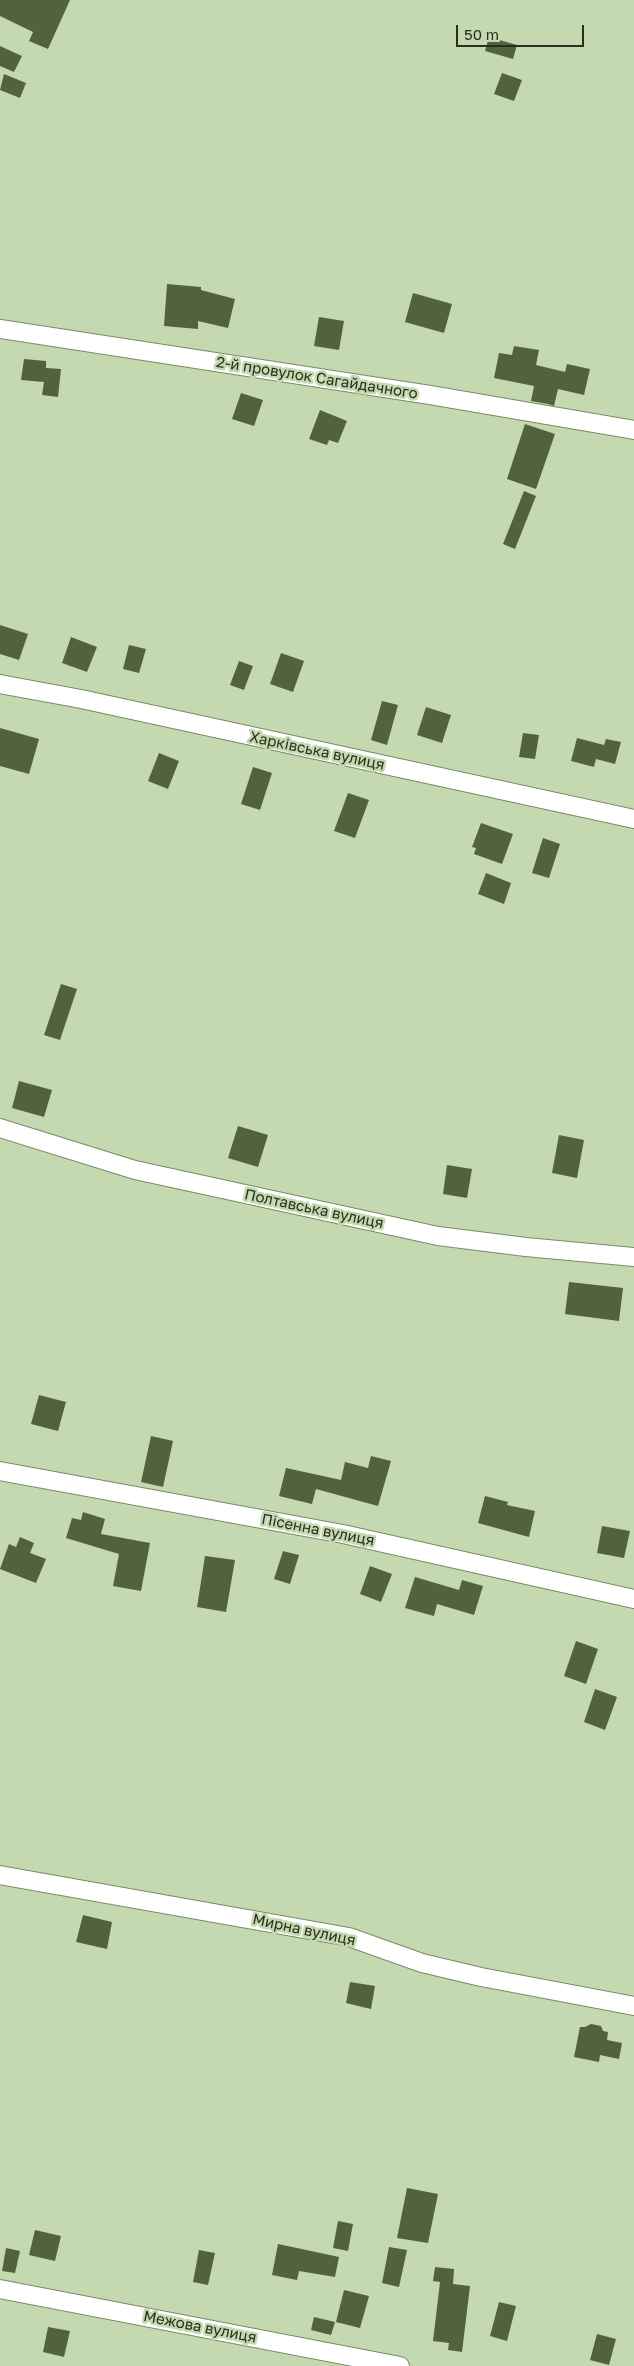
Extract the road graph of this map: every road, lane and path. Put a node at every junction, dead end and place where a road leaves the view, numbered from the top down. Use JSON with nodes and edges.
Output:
{"nodes":[{"id":1,"x":0,"y":329,"type":"edge"},
{"id":2,"x":634,"y":430,"type":"edge"},
{"id":3,"x":0,"y":684,"type":"edge"},
{"id":4,"x":634,"y":819,"type":"edge"},
{"id":5,"x":0,"y":1128,"type":"edge"},
{"id":6,"x":634,"y":1257,"type":"edge"},
{"id":7,"x":0,"y":1470,"type":"edge"},
{"id":8,"x":634,"y":1599,"type":"edge"},
{"id":9,"x":0,"y":1875,"type":"edge"},
{"id":10,"x":634,"y":2006,"type":"edge"},
{"id":11,"x":0,"y":2289,"type":"edge"},
{"id":12,"x":400,"y":2366,"type":"edge"}],
"edges":[{"from":1,"to":2,"type":"street","name":"2-й провулок Сагайдачного"},
{"from":3,"to":4,"type":"street","name":"Харківська вулиця"},
{"from":5,"to":6,"type":"street","name":"Полтавська вулиця"},
{"from":7,"to":8,"type":"street","name":"Пісенна вулиця"},
{"from":9,"to":10,"type":"street","name":"Мирна вулиця"},
{"from":11,"to":12,"type":"street","name":"Межова вулиця"}]}
